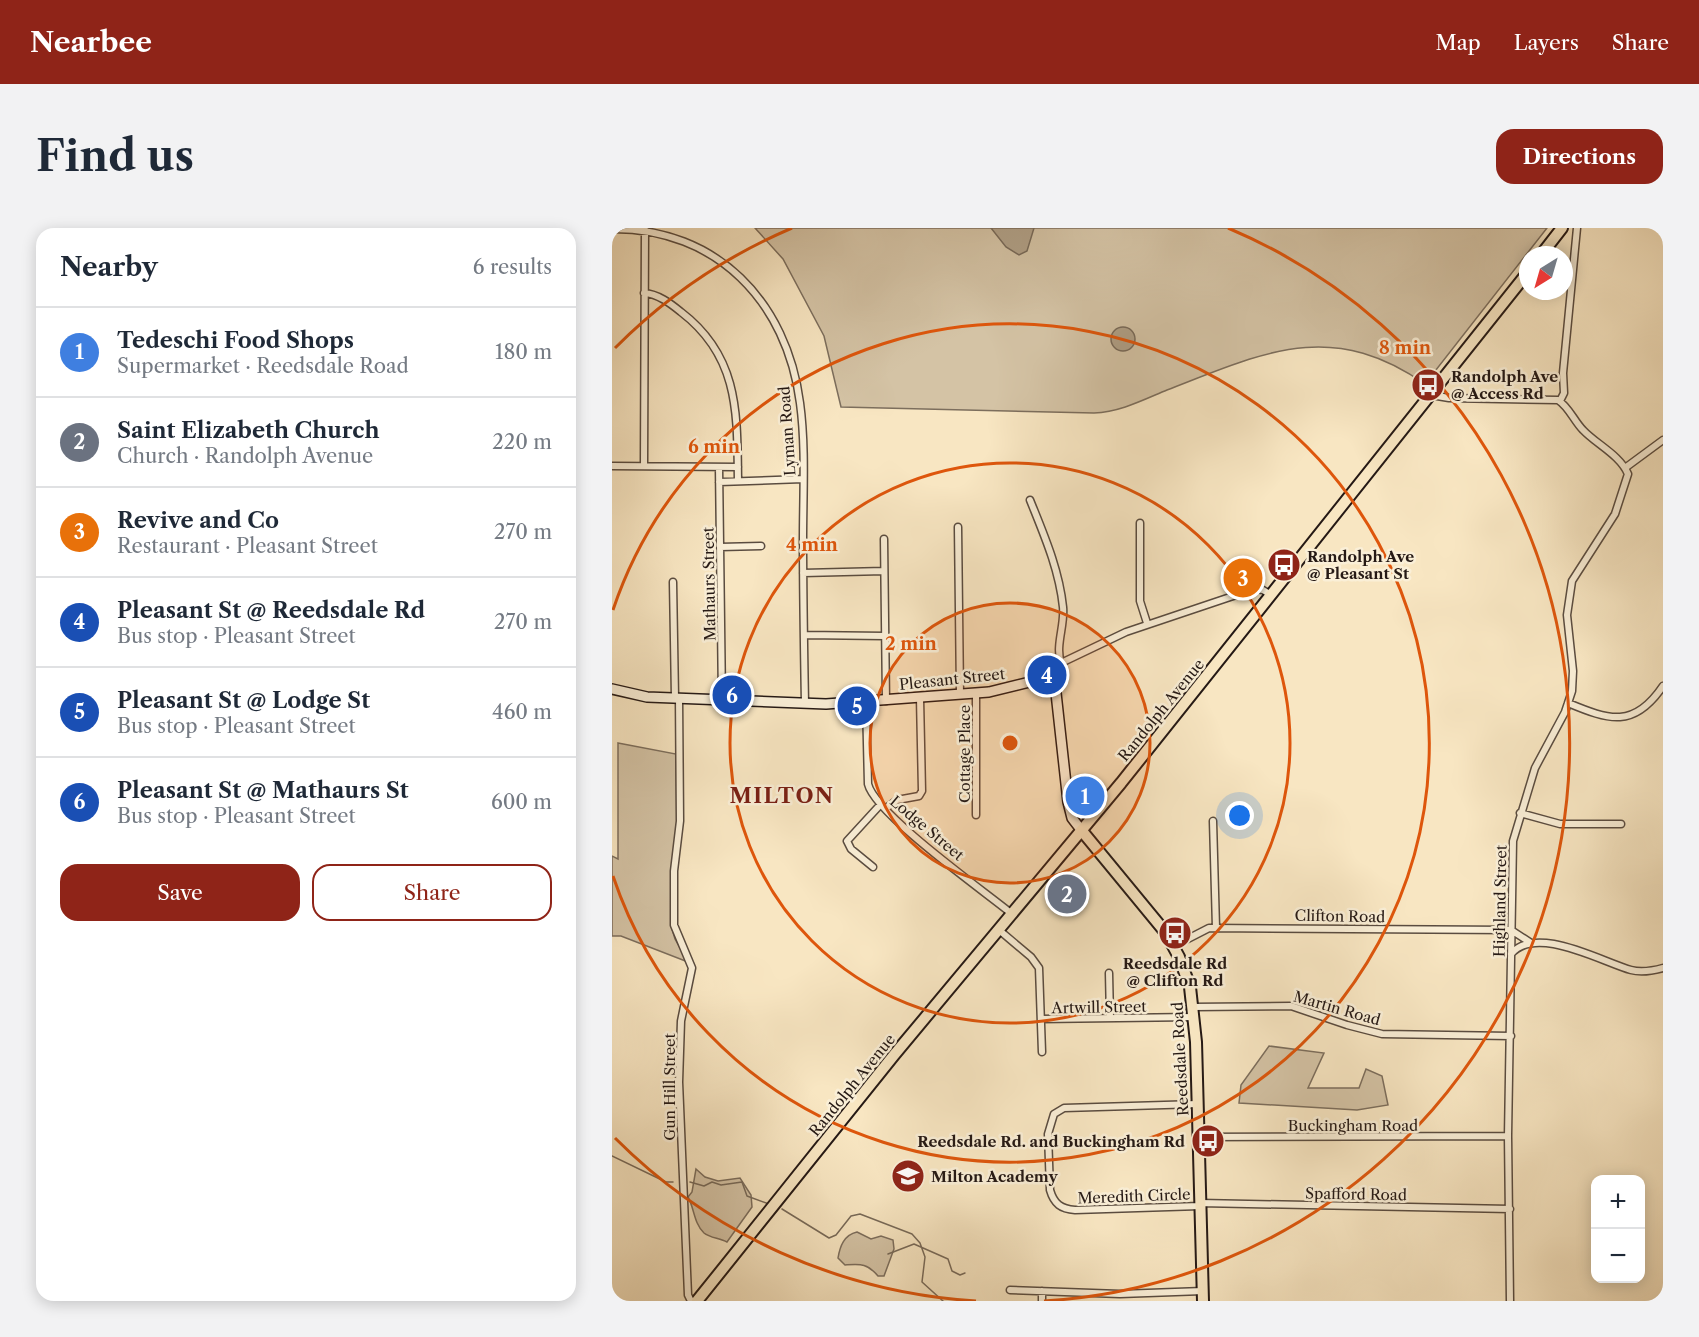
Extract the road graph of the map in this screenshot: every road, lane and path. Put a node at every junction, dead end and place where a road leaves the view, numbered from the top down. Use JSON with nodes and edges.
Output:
{"nodes":[{"id":1,"x":1562,"y":228,"type":"edge"},
{"id":2,"x":1578,"y":228,"type":"edge"},
{"id":3,"x":612,"y":229,"type":"edge"},
{"id":4,"x":645,"y":230,"type":"junction"},
{"id":5,"x":1548,"y":246,"type":"edge"},
{"id":6,"x":1519,"y":283,"type":"edge"},
{"id":7,"x":644,"y":293,"type":"junction"},
{"id":8,"x":1431,"y":395,"type":"junction"},
{"id":9,"x":1560,"y":401,"type":"junction"},
{"id":10,"x":1663,"y":440,"type":"edge"},
{"id":11,"x":612,"y":466,"type":"edge"},
{"id":12,"x":645,"y":466,"type":"junction"},
{"id":13,"x":719,"y":467,"type":"junction"},
{"id":14,"x":738,"y":467,"type":"junction"},
{"id":15,"x":1625,"y":468,"type":"junction"},
{"id":16,"x":803,"y":479,"type":"junction"},
{"id":17,"x":738,"y":481,"type":"junction"},
{"id":18,"x":719,"y":482,"type":"junction"},
{"id":19,"x":1030,"y":500,"type":"dead end"},
{"id":20,"x":1140,"y":523,"type":"dead end"},
{"id":21,"x":958,"y":527,"type":"dead end"},
{"id":22,"x":884,"y":539,"type":"dead end"},
{"id":23,"x":761,"y":546,"type":"dead end"},
{"id":24,"x":720,"y":547,"type":"junction"},
{"id":25,"x":884,"y":571,"type":"junction"},
{"id":26,"x":803,"y":573,"type":"junction"},
{"id":27,"x":673,"y":582,"type":"dead end"},
{"id":28,"x":1272,"y":595,"type":"junction"},
{"id":29,"x":1147,"y":624,"type":"junction"},
{"id":30,"x":804,"y":635,"type":"junction"},
{"id":31,"x":885,"y":636,"type":"junction"},
{"id":32,"x":1061,"y":663,"type":"junction"},
{"id":33,"x":1048,"y":679,"type":"junction"},
{"id":34,"x":1663,"y":686,"type":"edge"},
{"id":35,"x":612,"y":689,"type":"edge"},
{"id":36,"x":976,"y":694,"type":"junction"},
{"id":37,"x":960,"y":695,"type":"junction"},
{"id":38,"x":677,"y":698,"type":"junction"},
{"id":39,"x":920,"y":698,"type":"junction"},
{"id":40,"x":722,"y":700,"type":"junction"},
{"id":41,"x":886,"y":701,"type":"junction"},
{"id":42,"x":866,"y":702,"type":"junction"},
{"id":43,"x":1568,"y":703,"type":"junction"},
{"id":44,"x":805,"y":704,"type":"junction"},
{"id":45,"x":882,"y":807,"type":"junction"},
{"id":46,"x":1520,"y":813,"type":"junction"},
{"id":47,"x":976,"y":815,"type":"dead end"},
{"id":48,"x":1213,"y":822,"type":"dead end"},
{"id":49,"x":1621,"y":824,"type":"dead end"},
{"id":50,"x":1082,"y":831,"type":"junction"},
{"id":51,"x":873,"y":867,"type":"dead end"},
{"id":52,"x":1012,"y":914,"type":"junction"},
{"id":53,"x":1216,"y":928,"type":"junction"},
{"id":54,"x":999,"y":930,"type":"junction"},
{"id":55,"x":1511,"y":930,"type":"junction"},
{"id":56,"x":1531,"y":943,"type":"junction"},
{"id":57,"x":1174,"y":946,"type":"junction"},
{"id":58,"x":1511,"y":954,"type":"junction"},
{"id":59,"x":1663,"y":968,"type":"edge"},
{"id":60,"x":1109,"y":973,"type":"dead end"},
{"id":61,"x":1194,"y":1012,"type":"junction"},
{"id":62,"x":1110,"y":1018,"type":"junction"},
{"id":63,"x":1041,"y":1019,"type":"junction"},
{"id":64,"x":1511,"y":1036,"type":"junction"},
{"id":65,"x":1042,"y":1052,"type":"dead end"},
{"id":66,"x":1198,"y":1104,"type":"junction"},
{"id":67,"x":1508,"y":1136,"type":"junction"},
{"id":68,"x":1199,"y":1137,"type":"junction"},
{"id":69,"x":1200,"y":1204,"type":"junction"},
{"id":70,"x":1510,"y":1209,"type":"junction"},
{"id":71,"x":1010,"y":1290,"type":"dead end"},
{"id":72,"x":1042,"y":1291,"type":"junction"},
{"id":73,"x":1203,"y":1296,"type":"edge"},
{"id":74,"x":1108,"y":1298,"type":"edge"},
{"id":75,"x":691,"y":1301,"type":"edge"},
{"id":76,"x":697,"y":1301,"type":"edge"},
{"id":77,"x":1042,"y":1301,"type":"edge"},
{"id":78,"x":1510,"y":1301,"type":"edge"}],
"edges":[{"from":1,"to":5,"type":"main road"},
{"from":2,"to":9,"type":"street"},
{"from":3,"to":4,"type":"street","name":"Lyman Road"},
{"from":4,"to":7,"type":"street"},
{"from":4,"to":16,"type":"street","name":"Lyman Road"},
{"from":6,"to":8,"type":"main road","name":"Randolph Avenue"},
{"from":7,"to":12,"type":"street"},
{"from":7,"to":14,"type":"street"},
{"from":8,"to":9,"type":"street"},
{"from":8,"to":28,"type":"main road","name":"Randolph Avenue"},
{"from":9,"to":15,"type":"street"},
{"from":10,"to":15,"type":"street"},
{"from":11,"to":12,"type":"street"},
{"from":12,"to":13,"type":"street"},
{"from":13,"to":14,"type":"street"},
{"from":13,"to":18,"type":"street","name":"Mathaurs Street"},
{"from":14,"to":17,"type":"street"},
{"from":15,"to":43,"type":"street","name":"Highland Street"},
{"from":16,"to":17,"type":"street"},
{"from":16,"to":26,"type":"street","name":"Lyman Road"},
{"from":17,"to":18,"type":"street"},
{"from":18,"to":24,"type":"street","name":"Mathaurs Street"},
{"from":19,"to":32,"type":"street"},
{"from":20,"to":29,"type":"street"},
{"from":21,"to":37,"type":"street"},
{"from":22,"to":25,"type":"street"},
{"from":23,"to":24,"type":"street"},
{"from":24,"to":40,"type":"street","name":"Mathaurs Street"},
{"from":25,"to":26,"type":"street"},
{"from":25,"to":31,"type":"street"},
{"from":26,"to":30,"type":"street","name":"Lyman Road"},
{"from":27,"to":38,"type":"street","name":"Gun Hill Street"},
{"from":28,"to":29,"type":"street"},
{"from":28,"to":50,"type":"main road","name":"Randolph Avenue"},
{"from":29,"to":32,"type":"street"},
{"from":30,"to":31,"type":"street"},
{"from":30,"to":44,"type":"street","name":"Lyman Road"},
{"from":31,"to":41,"type":"street"},
{"from":32,"to":33,"type":"street"},
{"from":33,"to":36,"type":"street","name":"Pleasant Street"},
{"from":33,"to":50,"type":"street","name":"Reedsdale Road"},
{"from":34,"to":43,"type":"street"},
{"from":35,"to":38,"type":"street","name":"Pleasant Street"},
{"from":36,"to":37,"type":"street","name":"Pleasant Street"},
{"from":36,"to":47,"type":"street","name":"Cottage Place"},
{"from":37,"to":39,"type":"street","name":"Pleasant Street"},
{"from":38,"to":40,"type":"street","name":"Pleasant Street"},
{"from":38,"to":75,"type":"street","name":"Gun Hill Street"},
{"from":39,"to":41,"type":"street","name":"Pleasant Street"},
{"from":39,"to":45,"type":"street"},
{"from":40,"to":44,"type":"street","name":"Pleasant Street"},
{"from":41,"to":42,"type":"street","name":"Pleasant Street"},
{"from":42,"to":44,"type":"street","name":"Pleasant Street"},
{"from":42,"to":45,"type":"street","name":"Lodge Street"},
{"from":43,"to":46,"type":"street","name":"Highland Street"},
{"from":45,"to":51,"type":"street"},
{"from":45,"to":52,"type":"street","name":"Lodge Street"},
{"from":46,"to":49,"type":"street"},
{"from":46,"to":55,"type":"street","name":"Highland Street"},
{"from":48,"to":53,"type":"street"},
{"from":50,"to":52,"type":"main road","name":"Randolph Avenue"},
{"from":50,"to":57,"type":"main road","name":"Reedsdale Road"},
{"from":52,"to":54,"type":"main road","name":"Randolph Avenue"},
{"from":53,"to":55,"type":"street","name":"Clifton Road"},
{"from":53,"to":57,"type":"street","name":"Clifton Road"},
{"from":54,"to":63,"type":"street","name":"Artwill Street"},
{"from":54,"to":76,"type":"main road","name":"Randolph Avenue"},
{"from":55,"to":56,"type":"street"},
{"from":55,"to":58,"type":"street","name":"Highland Street"},
{"from":56,"to":58,"type":"street"},
{"from":56,"to":59,"type":"street"},
{"from":57,"to":61,"type":"main road","name":"Reedsdale Road"},
{"from":58,"to":64,"type":"street","name":"Highland Street"},
{"from":60,"to":62,"type":"street"},
{"from":61,"to":62,"type":"street","name":"Artwill Street"},
{"from":61,"to":64,"type":"street","name":"Martin Road"},
{"from":61,"to":66,"type":"main road","name":"Reedsdale Road"},
{"from":62,"to":63,"type":"street","name":"Artwill Street"},
{"from":63,"to":65,"type":"street","name":"Artwill Street"},
{"from":64,"to":67,"type":"street","name":"Highland Street"},
{"from":66,"to":68,"type":"main road","name":"Reedsdale Road"},
{"from":66,"to":69,"type":"street","name":"Meredith Circle"},
{"from":67,"to":68,"type":"street","name":"Buckingham Road"},
{"from":67,"to":70,"type":"street","name":"Highland Street"},
{"from":68,"to":69,"type":"main road","name":"Reedsdale Road"},
{"from":69,"to":70,"type":"street","name":"Spafford Road"},
{"from":69,"to":73,"type":"main road","name":"Reedsdale Road"},
{"from":70,"to":78,"type":"street","name":"Highland Street"},
{"from":71,"to":72,"type":"street"},
{"from":72,"to":74,"type":"street"},
{"from":72,"to":77,"type":"street"},
{"from":73,"to":74,"type":"street"}]}
